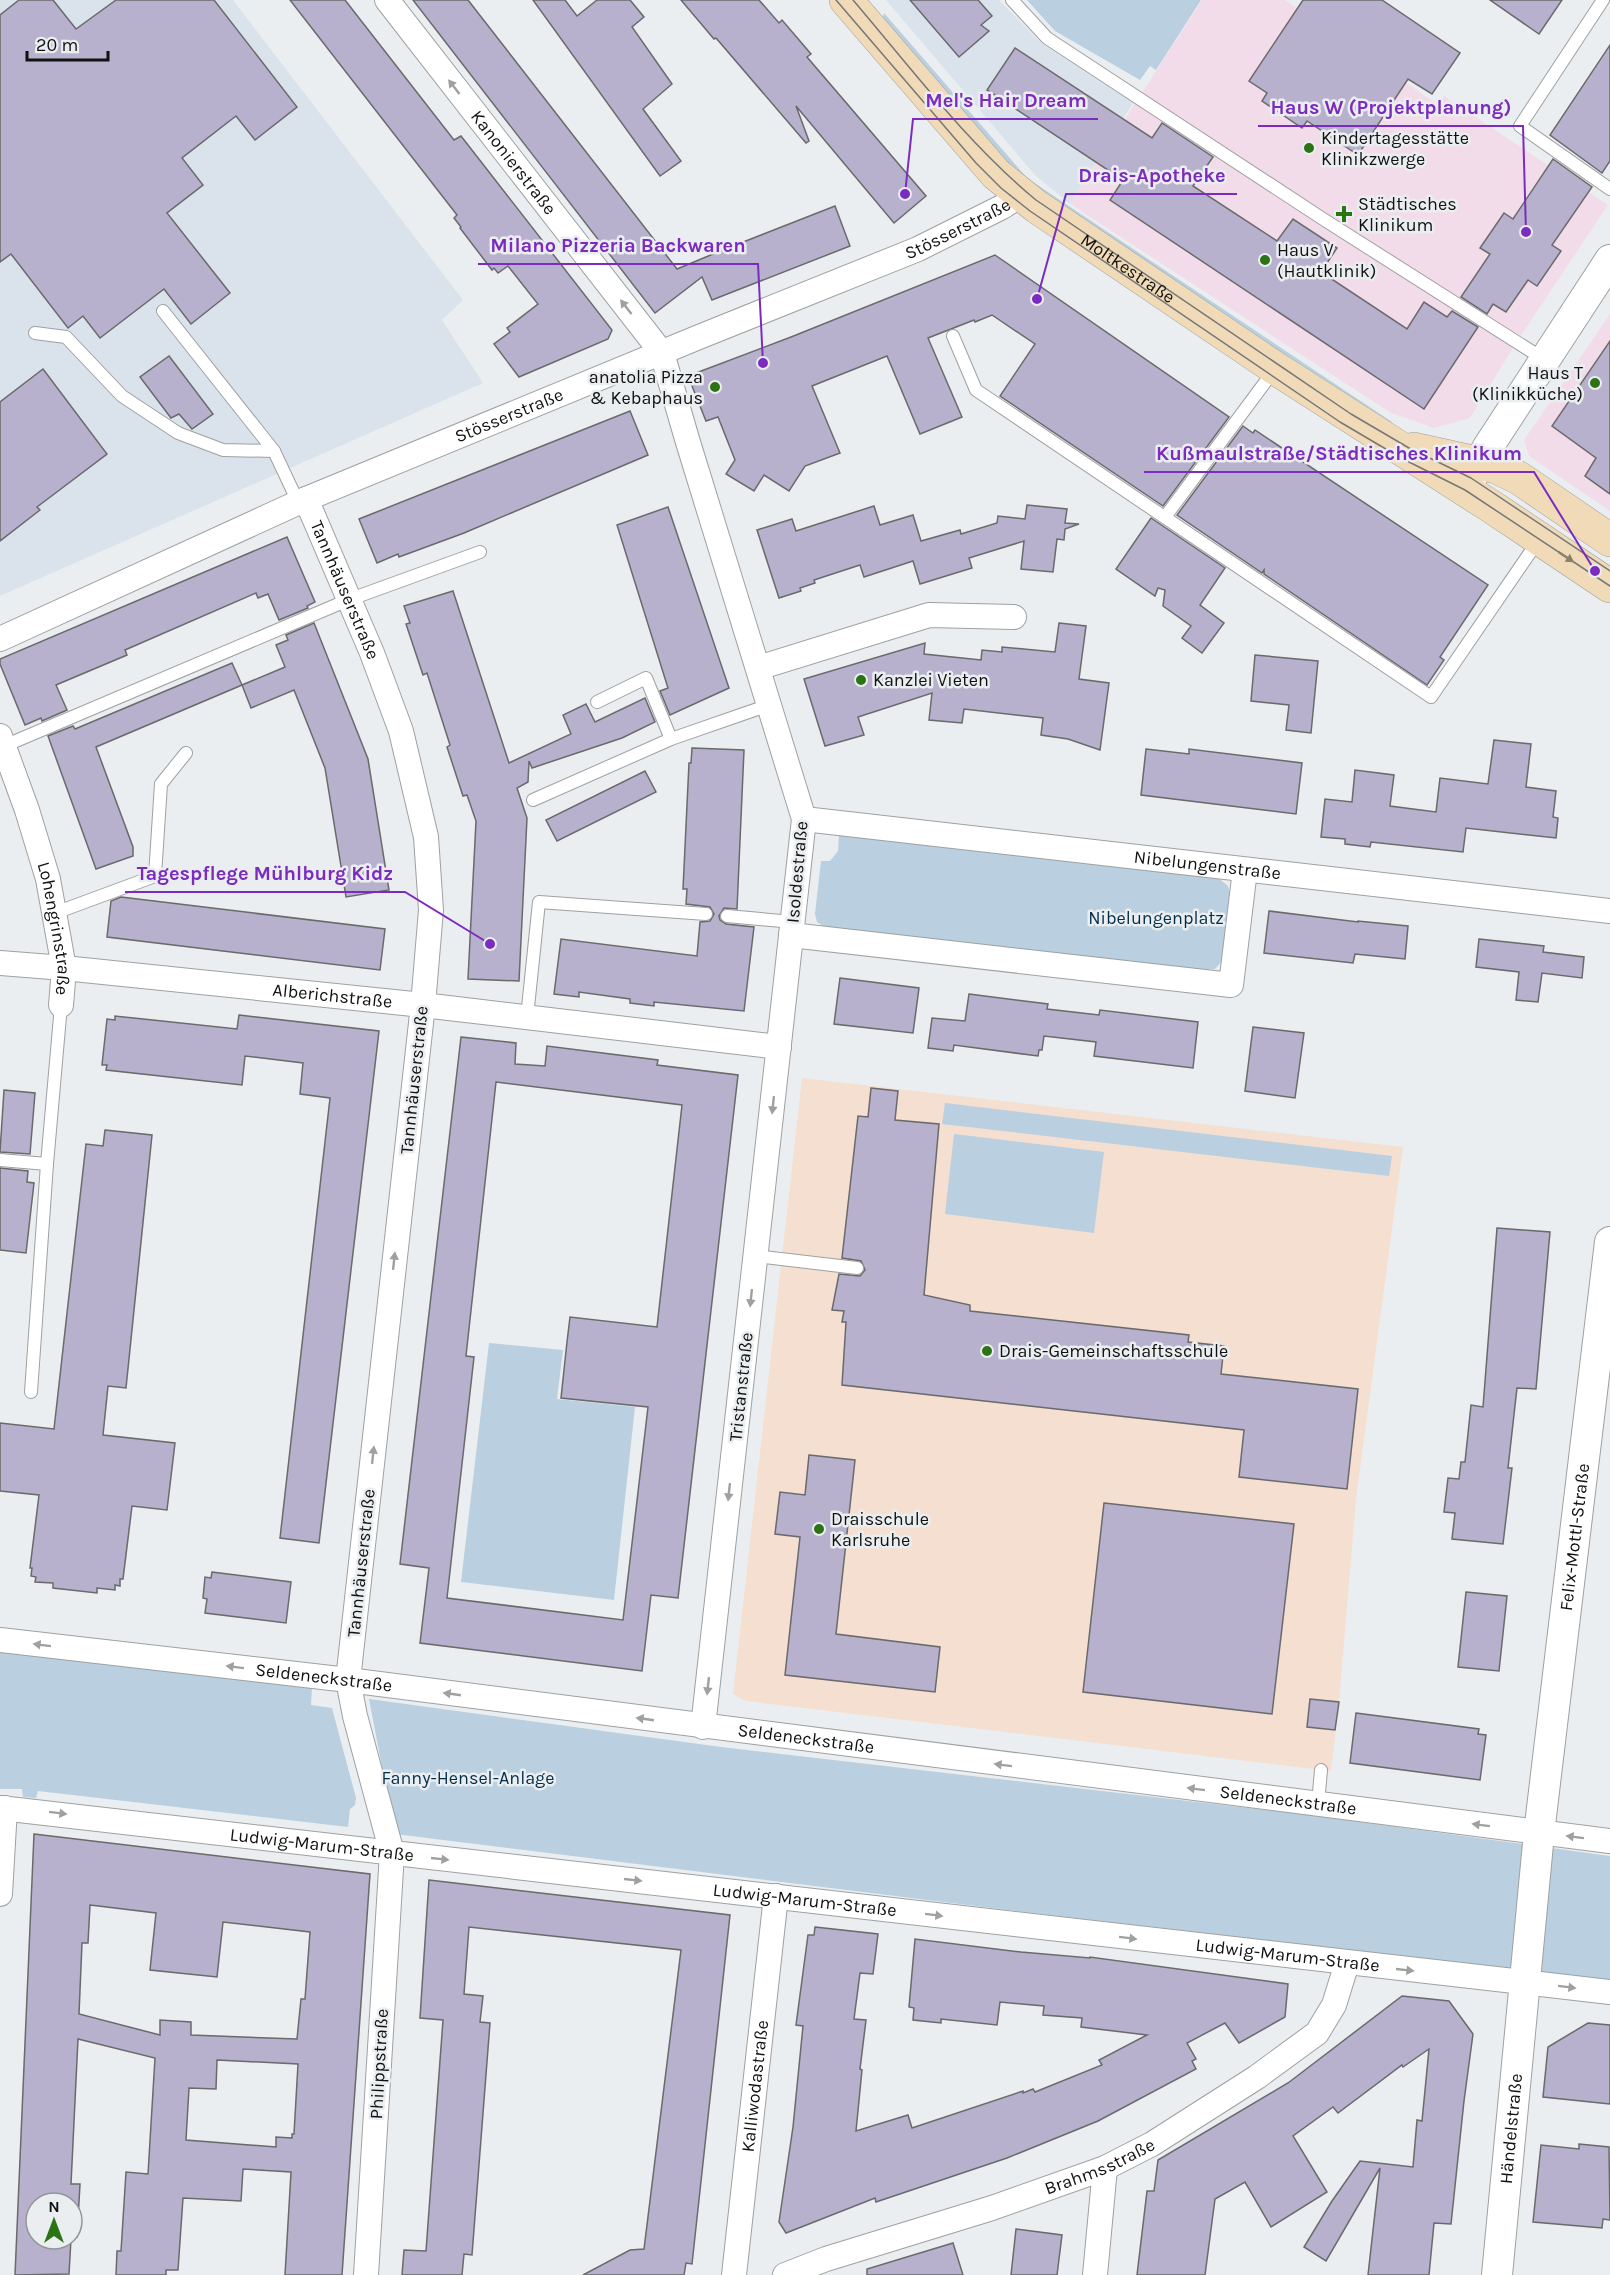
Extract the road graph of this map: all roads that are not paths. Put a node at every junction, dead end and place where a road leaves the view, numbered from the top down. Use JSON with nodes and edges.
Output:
{"nodes":[{"id":1,"x":387,"y":0,"type":"edge"},
{"id":2,"x":846,"y":0,"type":"edge"},
{"id":3,"x":1012,"y":0,"type":"edge"},
{"id":4,"x":1603,"y":0,"type":"edge"},
{"id":5,"x":1610,"y":189,"type":"edge"},
{"id":6,"x":1021,"y":195,"type":"junction"},
{"id":7,"x":1610,"y":260,"type":"edge"},
{"id":8,"x":163,"y":311,"type":"dead end"},
{"id":9,"x":35,"y":333,"type":"dead end"},
{"id":10,"x":953,"y":336,"type":"dead end"},
{"id":11,"x":662,"y":353,"type":"junction"},
{"id":12,"x":1546,"y":361,"type":"junction"},
{"id":13,"x":1275,"y":368,"type":"junction"},
{"id":14,"x":274,"y":451,"type":"junction"},
{"id":15,"x":1472,"y":477,"type":"junction"},
{"id":16,"x":302,"y":500,"type":"junction"},
{"id":17,"x":1165,"y":517,"type":"junction"},
{"id":18,"x":1539,"y":540,"type":"junction"},
{"id":19,"x":1610,"y":540,"type":"edge"},
{"id":20,"x":480,"y":552,"type":"dead end"},
{"id":21,"x":1610,"y":586,"type":"edge"},
{"id":22,"x":348,"y":600,"type":"junction"},
{"id":23,"x":1014,"y":617,"type":"dead end"},
{"id":24,"x":0,"y":639,"type":"edge"},
{"id":25,"x":758,"y":668,"type":"junction"},
{"id":26,"x":597,"y":702,"type":"dead end"},
{"id":27,"x":769,"y":705,"type":"junction"},
{"id":28,"x":671,"y":739,"type":"junction"},
{"id":29,"x":2,"y":741,"type":"edge"},
{"id":30,"x":186,"y":753,"type":"dead end"},
{"id":31,"x":533,"y":800,"type":"dead end"},
{"id":32,"x":804,"y":819,"type":"junction"},
{"id":33,"x":1245,"y":870,"type":"junction"},
{"id":34,"x":1610,"y":911,"type":"edge"},
{"id":35,"x":55,"y":913,"type":"junction"},
{"id":36,"x":706,"y":914,"type":"dead end"},
{"id":37,"x":727,"y":916,"type":"dead end"},
{"id":38,"x":792,"y":928,"type":"junction"},
{"id":39,"x":0,"y":963,"type":"edge"},
{"id":40,"x":64,"y":968,"type":"junction"},
{"id":41,"x":61,"y":1005,"type":"joint"},
{"id":42,"x":423,"y":1005,"type":"junction"},
{"id":43,"x":527,"y":1017,"type":"junction"},
{"id":44,"x":779,"y":1047,"type":"junction"},
{"id":45,"x":0,"y":1160,"type":"edge"},
{"id":46,"x":47,"y":1164,"type":"junction"},
{"id":47,"x":1610,"y":1242,"type":"edge"},
{"id":48,"x":756,"y":1256,"type":"junction"},
{"id":49,"x":857,"y":1268,"type":"dead end"},
{"id":50,"x":32,"y":1392,"type":"dead end"},
{"id":51,"x":0,"y":1640,"type":"edge"},
{"id":52,"x":348,"y":1680,"type":"junction"},
{"id":53,"x":704,"y":1727,"type":"junction"},
{"id":54,"x":1320,"y":1770,"type":"dead end"},
{"id":55,"x":1318,"y":1804,"type":"junction"},
{"id":56,"x":2,"y":1808,"type":"edge"},
{"id":57,"x":1539,"y":1833,"type":"junction"},
{"id":58,"x":1610,"y":1841,"type":"edge"},
{"id":59,"x":392,"y":1853,"type":"junction"},
{"id":60,"x":0,"y":1894,"type":"edge"},
{"id":61,"x":776,"y":1896,"type":"junction"},
{"id":62,"x":1347,"y":1964,"type":"junction"},
{"id":63,"x":1524,"y":1982,"type":"junction"},
{"id":64,"x":1610,"y":1992,"type":"edge"},
{"id":65,"x":1105,"y":2168,"type":"junction"},
{"id":66,"x":366,"y":2275,"type":"edge"},
{"id":67,"x":734,"y":2275,"type":"edge"},
{"id":68,"x":785,"y":2275,"type":"edge"},
{"id":69,"x":1095,"y":2275,"type":"edge"},
{"id":70,"x":1497,"y":2275,"type":"edge"}],
"edges":[{"from":11,"to":1,"type":"street","name":"Kanonierstraße","one_way":true},
{"from":2,"to":6,"type":"main road","name":"Moltkestraße"},
{"from":3,"to":12,"type":"lane"},
{"from":4,"to":5,"type":"lane"},
{"from":6,"to":11,"type":"street","name":"Stösserstraße"},
{"from":6,"to":13,"type":"main road","name":"Moltkestraße"},
{"from":7,"to":12,"type":"street"},
{"from":8,"to":14,"type":"lane"},
{"from":9,"to":14,"type":"lane"},
{"from":10,"to":17,"type":"lane"},
{"from":11,"to":16,"type":"street","name":"Stösserstraße"},
{"from":11,"to":25,"type":"street","name":"Isoldestraße"},
{"from":12,"to":15,"type":"street"},
{"from":13,"to":15,"type":"main road","name":"Moltkestraße"},
{"from":13,"to":17,"type":"lane"},
{"from":14,"to":16,"type":"lane"},
{"from":15,"to":18,"type":"main road","name":"Moltkestraße"},
{"from":15,"to":19,"type":"main road","name":"Moltkestraße"},
{"from":16,"to":22,"type":"street","name":"Tannhäuserstraße"},
{"from":16,"to":24,"type":"street","name":"Stösserstraße"},
{"from":17,"to":18,"type":"lane"},
{"from":18,"to":21,"type":"main road","name":"Moltkestraße","one_way":true},
{"from":20,"to":22,"type":"lane"},
{"from":22,"to":29,"type":"lane"},
{"from":22,"to":42,"type":"street","name":"Tannhäuserstraße"},
{"from":23,"to":25,"type":"street"},
{"from":25,"to":27,"type":"street","name":"Isoldestraße"},
{"from":26,"to":28,"type":"lane"},
{"from":27,"to":28,"type":"lane"},
{"from":27,"to":32,"type":"street","name":"Isoldestraße"},
{"from":28,"to":31,"type":"lane"},
{"from":29,"to":35,"type":"street","name":"Lohengrinstraße"},
{"from":30,"to":35,"type":"lane"},
{"from":32,"to":33,"type":"street","name":"Nibelungenstraße"},
{"from":32,"to":38,"type":"street","name":"Isoldestraße"},
{"from":33,"to":34,"type":"street","name":"Nibelungenstraße"},
{"from":33,"to":38,"type":"street"},
{"from":35,"to":40,"type":"street","name":"Lohengrinstraße"},
{"from":36,"to":43,"type":"lane"},
{"from":37,"to":38,"type":"lane"},
{"from":38,"to":44,"type":"street","name":"Isoldestraße"},
{"from":39,"to":40,"type":"street","name":"Alberichstraße"},
{"from":40,"to":41,"type":"street","name":"Lohengrinstraße"},
{"from":40,"to":42,"type":"street","name":"Alberichstraße"},
{"from":41,"to":46,"type":"lane","name":"Lohengrinstraße"},
{"from":42,"to":43,"type":"street","name":"Alberichstraße"},
{"from":52,"to":42,"type":"street","name":"Tannhäuserstraße","one_way":true},
{"from":43,"to":44,"type":"street","name":"Alberichstraße"},
{"from":44,"to":48,"type":"street","name":"Tristanstraße","one_way":true},
{"from":45,"to":46,"type":"lane"},
{"from":46,"to":50,"type":"lane","name":"Lohengrinstraße"},
{"from":47,"to":57,"type":"street","name":"Felix-Mottl-Straße"},
{"from":48,"to":49,"type":"lane"},
{"from":48,"to":53,"type":"street","name":"Tristanstraße","one_way":true},
{"from":52,"to":51,"type":"street","name":"Seldeneckstraße","one_way":true},
{"from":53,"to":52,"type":"street","name":"Seldeneckstraße","one_way":true},
{"from":52,"to":59,"type":"street","name":"Tannhäuserstraße"},
{"from":55,"to":53,"type":"street","name":"Seldeneckstraße","one_way":true},
{"from":54,"to":55,"type":"lane"},
{"from":57,"to":55,"type":"street","name":"Seldeneckstraße","one_way":true},
{"from":56,"to":59,"type":"street","name":"Ludwig-Marum-Straße","one_way":true},
{"from":56,"to":60,"type":"street"},
{"from":58,"to":57,"type":"street","name":"Seldeneckstraße","one_way":true},
{"from":57,"to":63,"type":"street"},
{"from":59,"to":61,"type":"street","name":"Ludwig-Marum-Straße","one_way":true},
{"from":59,"to":66,"type":"street","name":"Philippstraße"},
{"from":61,"to":62,"type":"street","name":"Ludwig-Marum-Straße","one_way":true},
{"from":61,"to":67,"type":"street","name":"Kalliwodastraße"},
{"from":62,"to":63,"type":"street","name":"Ludwig-Marum-Straße","one_way":true},
{"from":62,"to":65,"type":"street","name":"Brahmsstraße"},
{"from":63,"to":64,"type":"street","name":"Ludwig-Marum-Straße","one_way":true},
{"from":63,"to":70,"type":"street","name":"Händelstraße"},
{"from":65,"to":68,"type":"street","name":"Brahmsstraße"},
{"from":65,"to":69,"type":"street"}]}
